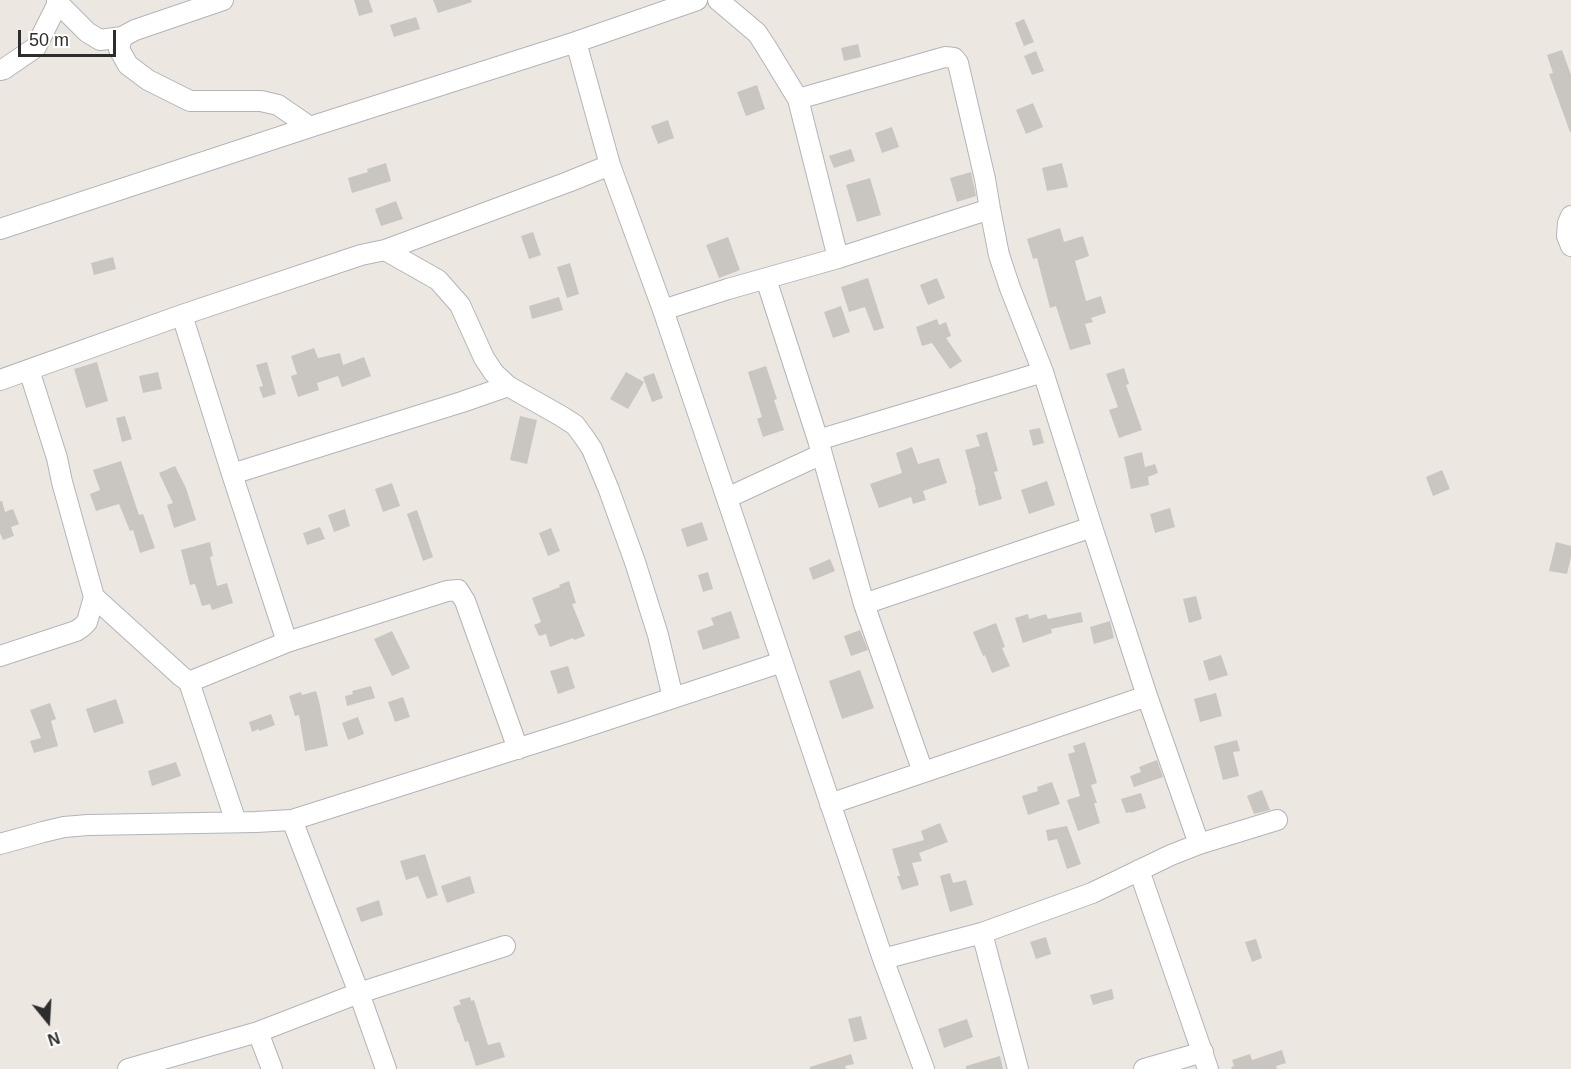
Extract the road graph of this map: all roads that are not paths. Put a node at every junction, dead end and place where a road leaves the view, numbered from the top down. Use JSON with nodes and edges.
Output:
{"nodes":[{"id":1,"x":223,"y":0,"type":"edge"},
{"id":2,"x":718,"y":0,"type":"edge"},
{"id":3,"x":57,"y":1,"type":"edge"},
{"id":4,"x":688,"y":2,"type":"edge"},
{"id":5,"x":122,"y":37,"type":"junction"},
{"id":6,"x":576,"y":42,"type":"junction"},
{"id":7,"x":0,"y":70,"type":"edge"},
{"id":8,"x":798,"y":99,"type":"junction"},
{"id":9,"x":310,"y":127,"type":"junction"},
{"id":10,"x":610,"y":165,"type":"junction"},
{"id":11,"x":990,"y":208,"type":"junction"},
{"id":12,"x":1571,"y":216,"type":"edge"},
{"id":13,"x":0,"y":229,"type":"edge"},
{"id":14,"x":1571,"y":246,"type":"edge"},
{"id":15,"x":385,"y":250,"type":"junction"},
{"id":16,"x":838,"y":258,"type":"junction"},
{"id":17,"x":766,"y":279,"type":"junction"},
{"id":18,"x":663,"y":310,"type":"junction"},
{"id":19,"x":182,"y":315,"type":"junction"},
{"id":20,"x":29,"y":370,"type":"junction"},
{"id":21,"x":1043,"y":372,"type":"junction"},
{"id":22,"x":0,"y":380,"type":"edge"},
{"id":23,"x":508,"y":386,"type":"junction"},
{"id":24,"x":820,"y":447,"type":"junction"},
{"id":25,"x":232,"y":474,"type":"junction"},
{"id":26,"x":727,"y":498,"type":"junction"},
{"id":27,"x":1092,"y":528,"type":"junction"},
{"id":28,"x":94,"y":597,"type":"junction"},
{"id":29,"x":864,"y":604,"type":"junction"},
{"id":30,"x":287,"y":642,"type":"junction"},
{"id":31,"x":0,"y":656,"type":"edge"},
{"id":32,"x":782,"y":662,"type":"junction"},
{"id":33,"x":189,"y":681,"type":"junction"},
{"id":34,"x":1147,"y":696,"type":"junction"},
{"id":35,"x":673,"y":698,"type":"junction"},
{"id":36,"x":518,"y":749,"type":"junction"},
{"id":37,"x":923,"y":772,"type":"junction"},
{"id":38,"x":830,"y":804,"type":"junction"},
{"id":39,"x":292,"y":820,"type":"junction"},
{"id":40,"x":1277,"y":820,"type":"dead end"},
{"id":41,"x":236,"y":822,"type":"junction"},
{"id":42,"x":0,"y":844,"type":"edge"},
{"id":43,"x":1199,"y":844,"type":"junction"},
{"id":44,"x":1139,"y":870,"type":"junction"},
{"id":45,"x":982,"y":933,"type":"junction"},
{"id":46,"x":505,"y":946,"type":"dead end"},
{"id":47,"x":883,"y":959,"type":"junction"},
{"id":48,"x":359,"y":993,"type":"junction"},
{"id":49,"x":258,"y":1032,"type":"junction"},
{"id":50,"x":1205,"y":1060,"type":"edge"},
{"id":51,"x":128,"y":1069,"type":"edge"},
{"id":52,"x":272,"y":1069,"type":"edge"},
{"id":53,"x":386,"y":1069,"type":"edge"},
{"id":54,"x":924,"y":1069,"type":"edge"},
{"id":55,"x":1018,"y":1069,"type":"edge"},
{"id":56,"x":1144,"y":1069,"type":"edge"}],
"edges":[{"from":1,"to":5,"type":"street"},
{"from":2,"to":8,"type":"street"},
{"from":3,"to":5,"type":"street"},
{"from":3,"to":7,"type":"street"},
{"from":4,"to":6,"type":"street"},
{"from":5,"to":9,"type":"street"},
{"from":6,"to":9,"type":"street"},
{"from":6,"to":10,"type":"street"},
{"from":8,"to":11,"type":"street"},
{"from":8,"to":16,"type":"street"},
{"from":9,"to":13,"type":"street"},
{"from":10,"to":15,"type":"street"},
{"from":10,"to":18,"type":"street"},
{"from":11,"to":16,"type":"street"},
{"from":11,"to":21,"type":"street"},
{"from":12,"to":14,"type":"street"},
{"from":15,"to":19,"type":"street"},
{"from":15,"to":23,"type":"street"},
{"from":16,"to":17,"type":"street"},
{"from":17,"to":18,"type":"street"},
{"from":17,"to":24,"type":"street"},
{"from":18,"to":26,"type":"street"},
{"from":19,"to":20,"type":"street"},
{"from":19,"to":25,"type":"street"},
{"from":20,"to":22,"type":"street"},
{"from":20,"to":28,"type":"street"},
{"from":21,"to":24,"type":"street"},
{"from":21,"to":27,"type":"street"},
{"from":23,"to":25,"type":"street"},
{"from":23,"to":35,"type":"street"},
{"from":24,"to":26,"type":"street"},
{"from":24,"to":29,"type":"street"},
{"from":25,"to":30,"type":"street"},
{"from":26,"to":32,"type":"street"},
{"from":27,"to":29,"type":"street"},
{"from":27,"to":34,"type":"street"},
{"from":28,"to":31,"type":"street"},
{"from":28,"to":33,"type":"street"},
{"from":29,"to":37,"type":"street"},
{"from":30,"to":33,"type":"street"},
{"from":30,"to":36,"type":"street"},
{"from":32,"to":35,"type":"street"},
{"from":32,"to":38,"type":"street"},
{"from":33,"to":41,"type":"street"},
{"from":34,"to":37,"type":"street"},
{"from":34,"to":43,"type":"street"},
{"from":35,"to":36,"type":"street"},
{"from":36,"to":39,"type":"street"},
{"from":37,"to":38,"type":"street"},
{"from":38,"to":47,"type":"street"},
{"from":39,"to":41,"type":"street"},
{"from":39,"to":48,"type":"street"},
{"from":40,"to":43,"type":"street"},
{"from":41,"to":42,"type":"street"},
{"from":43,"to":44,"type":"street"},
{"from":44,"to":45,"type":"street"},
{"from":44,"to":50,"type":"street"},
{"from":45,"to":47,"type":"street"},
{"from":45,"to":55,"type":"street"},
{"from":46,"to":48,"type":"street"},
{"from":47,"to":54,"type":"street"},
{"from":48,"to":49,"type":"street"},
{"from":48,"to":53,"type":"street"},
{"from":49,"to":51,"type":"street"},
{"from":49,"to":52,"type":"street"},
{"from":50,"to":56,"type":"street"}]}
